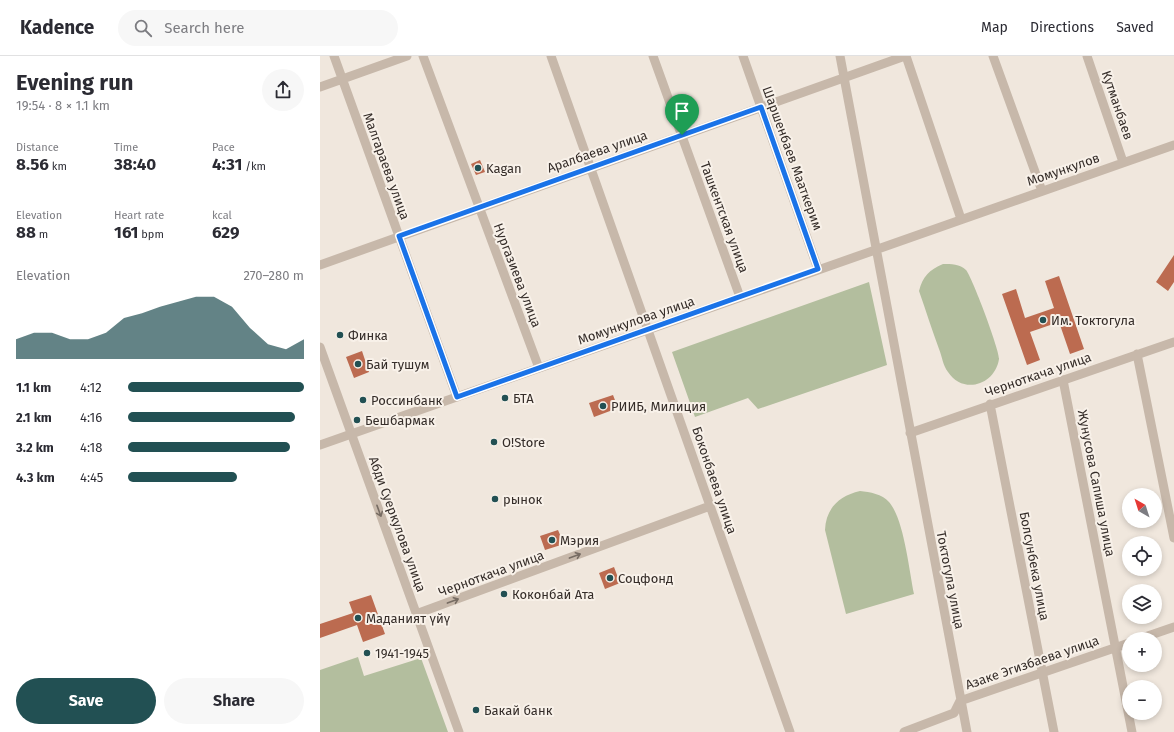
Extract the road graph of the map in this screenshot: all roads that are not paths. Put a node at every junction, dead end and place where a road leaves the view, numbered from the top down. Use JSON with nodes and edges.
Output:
{"nodes":[{"id":1,"x":334,"y":56,"type":"edge"},
{"id":2,"x":407,"y":56,"type":"edge"},
{"id":3,"x":423,"y":56,"type":"edge"},
{"id":4,"x":551,"y":56,"type":"edge"},
{"id":5,"x":652,"y":56,"type":"edge"},
{"id":6,"x":743,"y":56,"type":"edge"},
{"id":7,"x":840,"y":56,"type":"edge"},
{"id":8,"x":906,"y":56,"type":"edge"},
{"id":9,"x":993,"y":56,"type":"edge"},
{"id":10,"x":1087,"y":56,"type":"edge"},
{"id":11,"x":844,"y":78,"type":"junction"},
{"id":12,"x":342,"y":79,"type":"junction"},
{"id":13,"x":320,"y":87,"type":"edge"},
{"id":14,"x":761,"y":107,"type":"junction"},
{"id":15,"x":682,"y":135,"type":"junction"},
{"id":16,"x":1174,"y":144,"type":"edge"},
{"id":17,"x":1123,"y":162,"type":"junction"},
{"id":18,"x":590,"y":167,"type":"junction"},
{"id":19,"x":1042,"y":191,"type":"junction"},
{"id":20,"x":478,"y":207,"type":"junction"},
{"id":21,"x":962,"y":219,"type":"junction"},
{"id":22,"x":399,"y":236,"type":"junction"},
{"id":23,"x":876,"y":249,"type":"junction"},
{"id":24,"x":320,"y":265,"type":"edge"},
{"id":25,"x":818,"y":269,"type":"junction"},
{"id":26,"x":740,"y":297,"type":"junction"},
{"id":27,"x":648,"y":330,"type":"junction"},
{"id":28,"x":1174,"y":342,"type":"edge"},
{"id":29,"x":320,"y":347,"type":"edge"},
{"id":30,"x":1137,"y":354,"type":"junction"},
{"id":31,"x":539,"y":368,"type":"junction"},
{"id":32,"x":1063,"y":380,"type":"junction"},
{"id":33,"x":457,"y":397,"type":"junction"},
{"id":34,"x":990,"y":404,"type":"junction"},
{"id":35,"x":910,"y":432,"type":"junction"},
{"id":36,"x":352,"y":434,"type":"junction"},
{"id":37,"x":320,"y":445,"type":"edge"},
{"id":38,"x":710,"y":506,"type":"junction"},
{"id":39,"x":1174,"y":538,"type":"edge"},
{"id":40,"x":416,"y":614,"type":"junction"},
{"id":41,"x":1174,"y":627,"type":"edge"},
{"id":42,"x":1159,"y":632,"type":"edge"},
{"id":43,"x":1122,"y":645,"type":"edge"},
{"id":44,"x":1116,"y":647,"type":"junction"},
{"id":45,"x":1042,"y":672,"type":"junction"},
{"id":46,"x":960,"y":701,"type":"junction"},
{"id":47,"x":910,"y":731,"type":"edge"},
{"id":48,"x":459,"y":732,"type":"edge"},
{"id":49,"x":790,"y":732,"type":"edge"},
{"id":50,"x":967,"y":732,"type":"edge"},
{"id":51,"x":1054,"y":732,"type":"edge"},
{"id":52,"x":1132,"y":732,"type":"edge"}],
"edges":[{"from":1,"to":12,"type":"street","name":"Малгараева улица"},
{"from":2,"to":12,"type":"street"},
{"from":3,"to":20,"type":"street","name":"Нургазиева улица"},
{"from":4,"to":18,"type":"street","name":"Боконбаева улица"},
{"from":5,"to":15,"type":"street","name":"Ташкентская улица"},
{"from":6,"to":14,"type":"street","name":"Шаршенбаев Мааткерим"},
{"from":7,"to":11,"type":"street","name":"Токтогула улица"},
{"from":8,"to":11,"type":"street","name":"Аралбаева улица"},
{"from":8,"to":21,"type":"street"},
{"from":9,"to":19,"type":"street"},
{"from":10,"to":17,"type":"street","name":"Кутманбаев"},
{"from":11,"to":14,"type":"street","name":"Аралбаева улица"},
{"from":11,"to":23,"type":"street","name":"Токтогула улица"},
{"from":12,"to":13,"type":"street"},
{"from":12,"to":22,"type":"street","name":"Малгараева улица"},
{"from":14,"to":15,"type":"street","name":"Аралбаева улица"},
{"from":14,"to":25,"type":"street","name":"Шаршенбаев Мааткерим"},
{"from":15,"to":18,"type":"street","name":"Аралбаева улица"},
{"from":15,"to":26,"type":"street","name":"Ташкентская улица"},
{"from":16,"to":17,"type":"street","name":"Момункулов"},
{"from":17,"to":19,"type":"street","name":"Момункулов"},
{"from":18,"to":20,"type":"street","name":"Аралбаева улица"},
{"from":18,"to":27,"type":"street","name":"Боконбаева улица"},
{"from":19,"to":21,"type":"street","name":"Момункулов"},
{"from":20,"to":22,"type":"street","name":"Аралбаева улица"},
{"from":20,"to":31,"type":"street","name":"Нургазиева улица"},
{"from":21,"to":23,"type":"street","name":"Момункулова улица"},
{"from":22,"to":24,"type":"street","name":"Аралбаева улица"},
{"from":22,"to":33,"type":"street","name":"Малгараева улица"},
{"from":23,"to":25,"type":"street","name":"Момункулова улица"},
{"from":23,"to":35,"type":"street","name":"Токтогула улица"},
{"from":25,"to":26,"type":"street","name":"Момункулова улица"},
{"from":26,"to":27,"type":"street","name":"Момункулова улица"},
{"from":27,"to":31,"type":"street","name":"Момункулова улица"},
{"from":27,"to":38,"type":"street","name":"Боконбаева улица"},
{"from":28,"to":30,"type":"street","name":"Черноткача улица"},
{"from":29,"to":36,"type":"street","name":"Абди Суеркулова улица"},
{"from":30,"to":32,"type":"street","name":"Черноткача улица"},
{"from":30,"to":39,"type":"street"},
{"from":31,"to":33,"type":"street","name":"Момункулова улица"},
{"from":32,"to":34,"type":"street","name":"Черноткача улица"},
{"from":32,"to":44,"type":"street","name":"Жунусова Сапиша улица"},
{"from":33,"to":36,"type":"street","name":"Момункулова улица"},
{"from":34,"to":35,"type":"street","name":"Черноткача улица"},
{"from":34,"to":45,"type":"street","name":"Болсунбека улица"},
{"from":35,"to":46,"type":"street","name":"Токтогула улица"},
{"from":36,"to":37,"type":"street","name":"Момункулова улица"},
{"from":36,"to":40,"type":"street","name":"Абди Суеркулова улица","one_way":true},
{"from":40,"to":38,"type":"street","name":"Черноткача улица","one_way":true},
{"from":38,"to":49,"type":"street","name":"Боконбаева улица"},
{"from":40,"to":48,"type":"street","name":"Абди Суеркулова улица"},
{"from":41,"to":42,"type":"street"},
{"from":43,"to":44,"type":"street","name":"Азаке Эгизбаева улица"},
{"from":44,"to":45,"type":"street","name":"Азаке Эгизбаева улица"},
{"from":44,"to":52,"type":"street","name":"Жунусова Сапиша улица"},
{"from":45,"to":46,"type":"street","name":"Азаке Эгизбаева улица"},
{"from":45,"to":51,"type":"street","name":"Болсунбека улица"},
{"from":46,"to":47,"type":"street","name":"Азаке Эгизбаева улица"},
{"from":46,"to":50,"type":"street","name":"Токтогула улица"}]}
